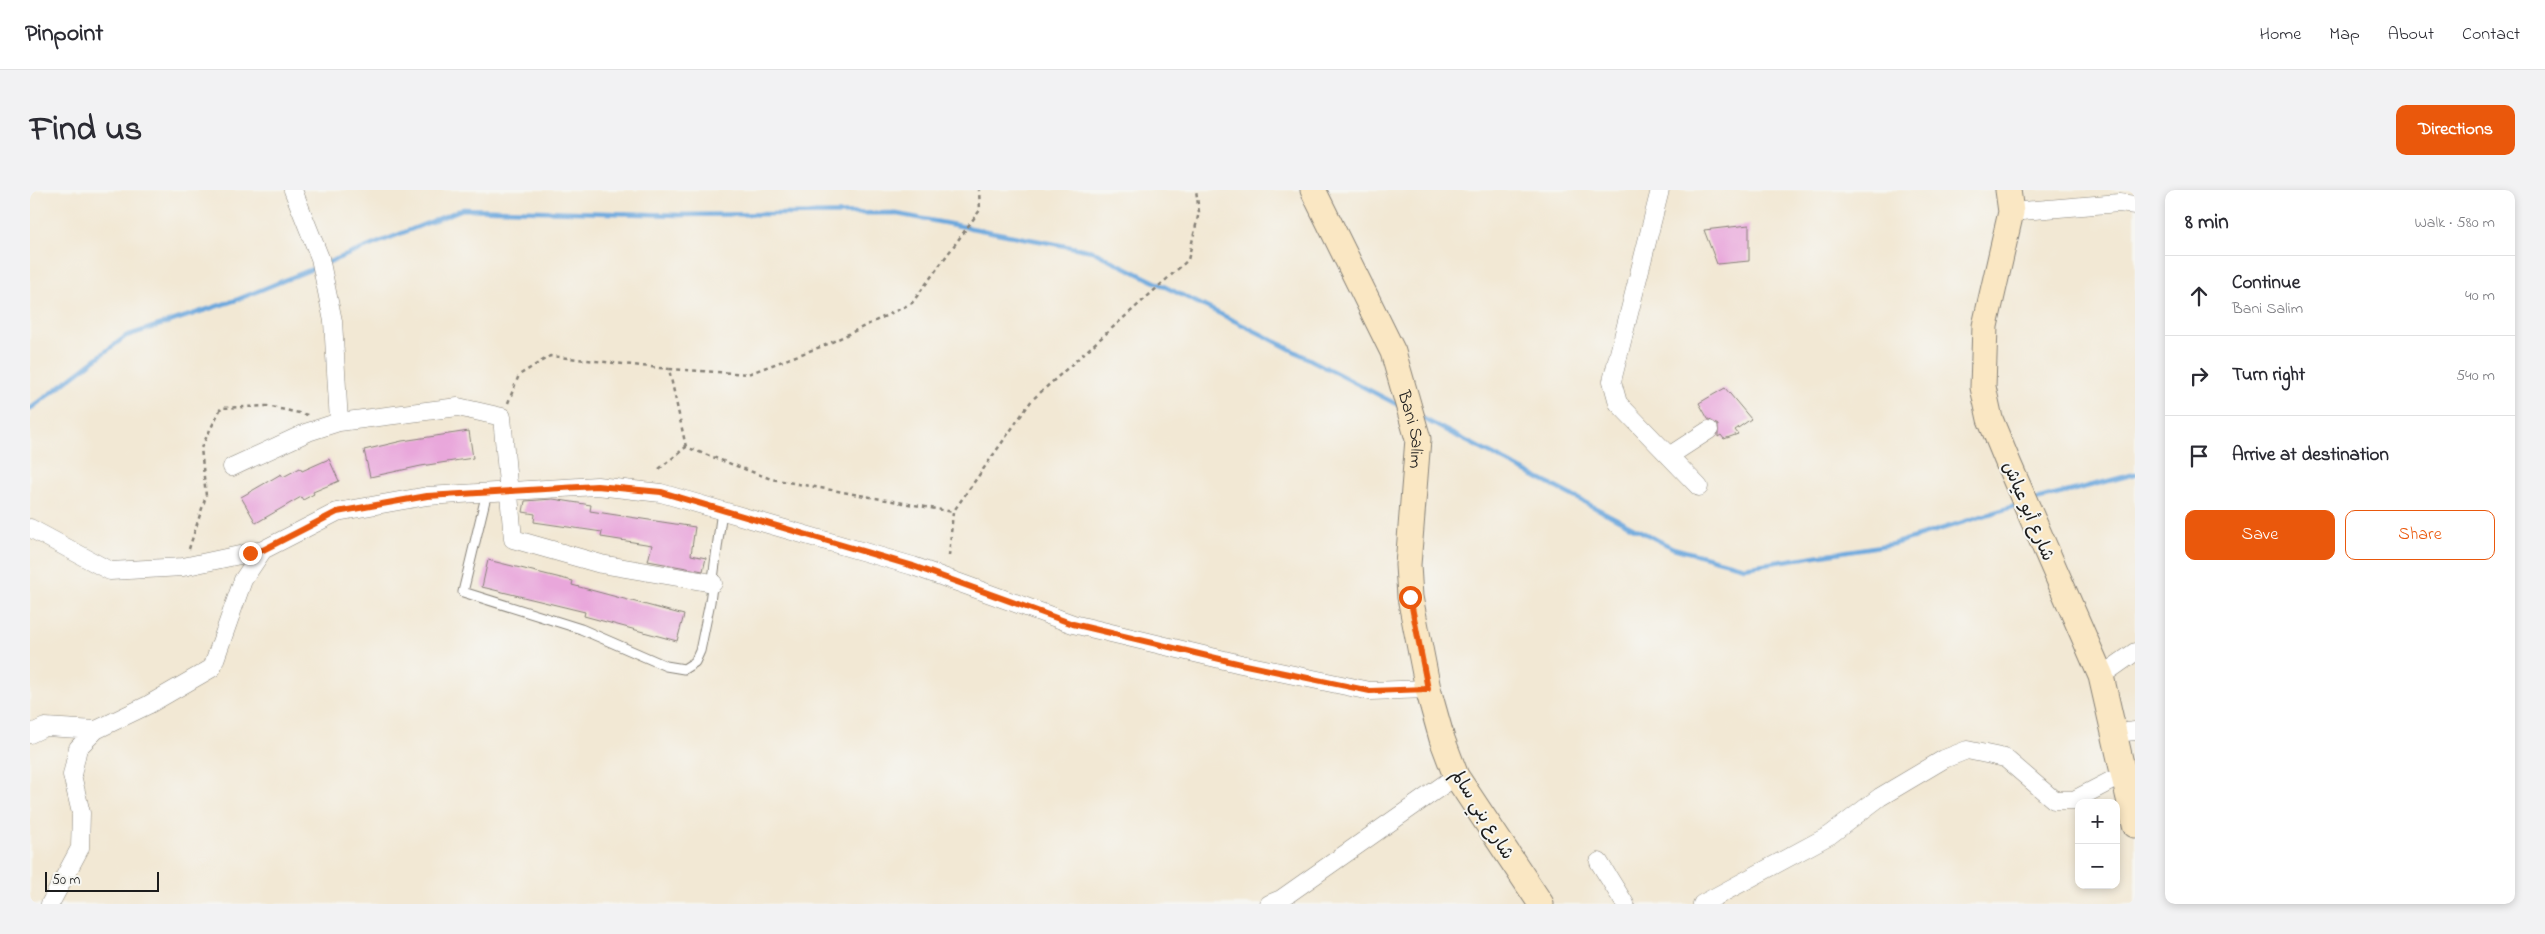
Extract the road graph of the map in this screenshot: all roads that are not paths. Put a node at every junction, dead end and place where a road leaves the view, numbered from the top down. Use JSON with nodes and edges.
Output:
{"nodes":[{"id":1,"x":293,"y":190,"type":"edge"},
{"id":2,"x":1313,"y":190,"type":"edge"},
{"id":3,"x":1660,"y":190,"type":"edge"},
{"id":4,"x":2009,"y":201,"type":"edge"},
{"id":5,"x":2135,"y":205,"type":"edge"},
{"id":6,"x":339,"y":422,"type":"junction"},
{"id":7,"x":1709,"y":430,"type":"dead end"},
{"id":8,"x":1669,"y":456,"type":"junction"},
{"id":9,"x":232,"y":467,"type":"dead end"},
{"id":10,"x":1699,"y":487,"type":"dead end"},
{"id":11,"x":509,"y":491,"type":"junction"},
{"id":12,"x":488,"y":492,"type":"junction"},
{"id":13,"x":722,"y":510,"type":"junction"},
{"id":14,"x":30,"y":528,"type":"edge"},
{"id":15,"x":263,"y":550,"type":"junction"},
{"id":16,"x":713,"y":583,"type":"junction"},
{"id":17,"x":2135,"y":652,"type":"edge"},
{"id":18,"x":2101,"y":676,"type":"junction"},
{"id":19,"x":1428,"y":689,"type":"junction"},
{"id":20,"x":96,"y":730,"type":"junction"},
{"id":21,"x":2125,"y":732,"type":"edge"},
{"id":22,"x":30,"y":734,"type":"edge"},
{"id":23,"x":2124,"y":774,"type":"junction"},
{"id":24,"x":1456,"y":776,"type":"junction"},
{"id":25,"x":2135,"y":826,"type":"edge"},
{"id":26,"x":1599,"y":862,"type":"dead end"},
{"id":27,"x":1277,"y":902,"type":"edge"},
{"id":28,"x":50,"y":904,"type":"edge"},
{"id":29,"x":1541,"y":904,"type":"edge"},
{"id":30,"x":1625,"y":904,"type":"edge"},
{"id":31,"x":1702,"y":904,"type":"edge"}],
"edges":[{"from":1,"to":6,"type":"street"},
{"from":2,"to":19,"type":"street","name":"Bani Salim"},
{"from":3,"to":8,"type":"street"},
{"from":4,"to":5,"type":"street"},
{"from":4,"to":18,"type":"street","name":"شارع أبو عياش"},
{"from":6,"to":9,"type":"street"},
{"from":6,"to":11,"type":"street"},
{"from":7,"to":8,"type":"street"},
{"from":8,"to":10,"type":"street"},
{"from":11,"to":12,"type":"street"},
{"from":11,"to":13,"type":"street"},
{"from":11,"to":16,"type":"street"},
{"from":12,"to":15,"type":"street"},
{"from":12,"to":16,"type":"lane"},
{"from":13,"to":16,"type":"lane"},
{"from":13,"to":19,"type":"street"},
{"from":14,"to":15,"type":"street"},
{"from":15,"to":20,"type":"street"},
{"from":17,"to":18,"type":"street"},
{"from":18,"to":21,"type":"street","name":"شارع أبو عياش"},
{"from":19,"to":24,"type":"street","name":"شارع بني سالم"},
{"from":20,"to":22,"type":"street"},
{"from":20,"to":28,"type":"street"},
{"from":21,"to":23,"type":"street","name":"شارع أبو عياش"},
{"from":23,"to":25,"type":"street","name":"شارع أبو عياش"},
{"from":23,"to":31,"type":"street"},
{"from":24,"to":27,"type":"street"},
{"from":24,"to":29,"type":"street","name":"شارع بني سالم"},
{"from":26,"to":30,"type":"street"}]}
